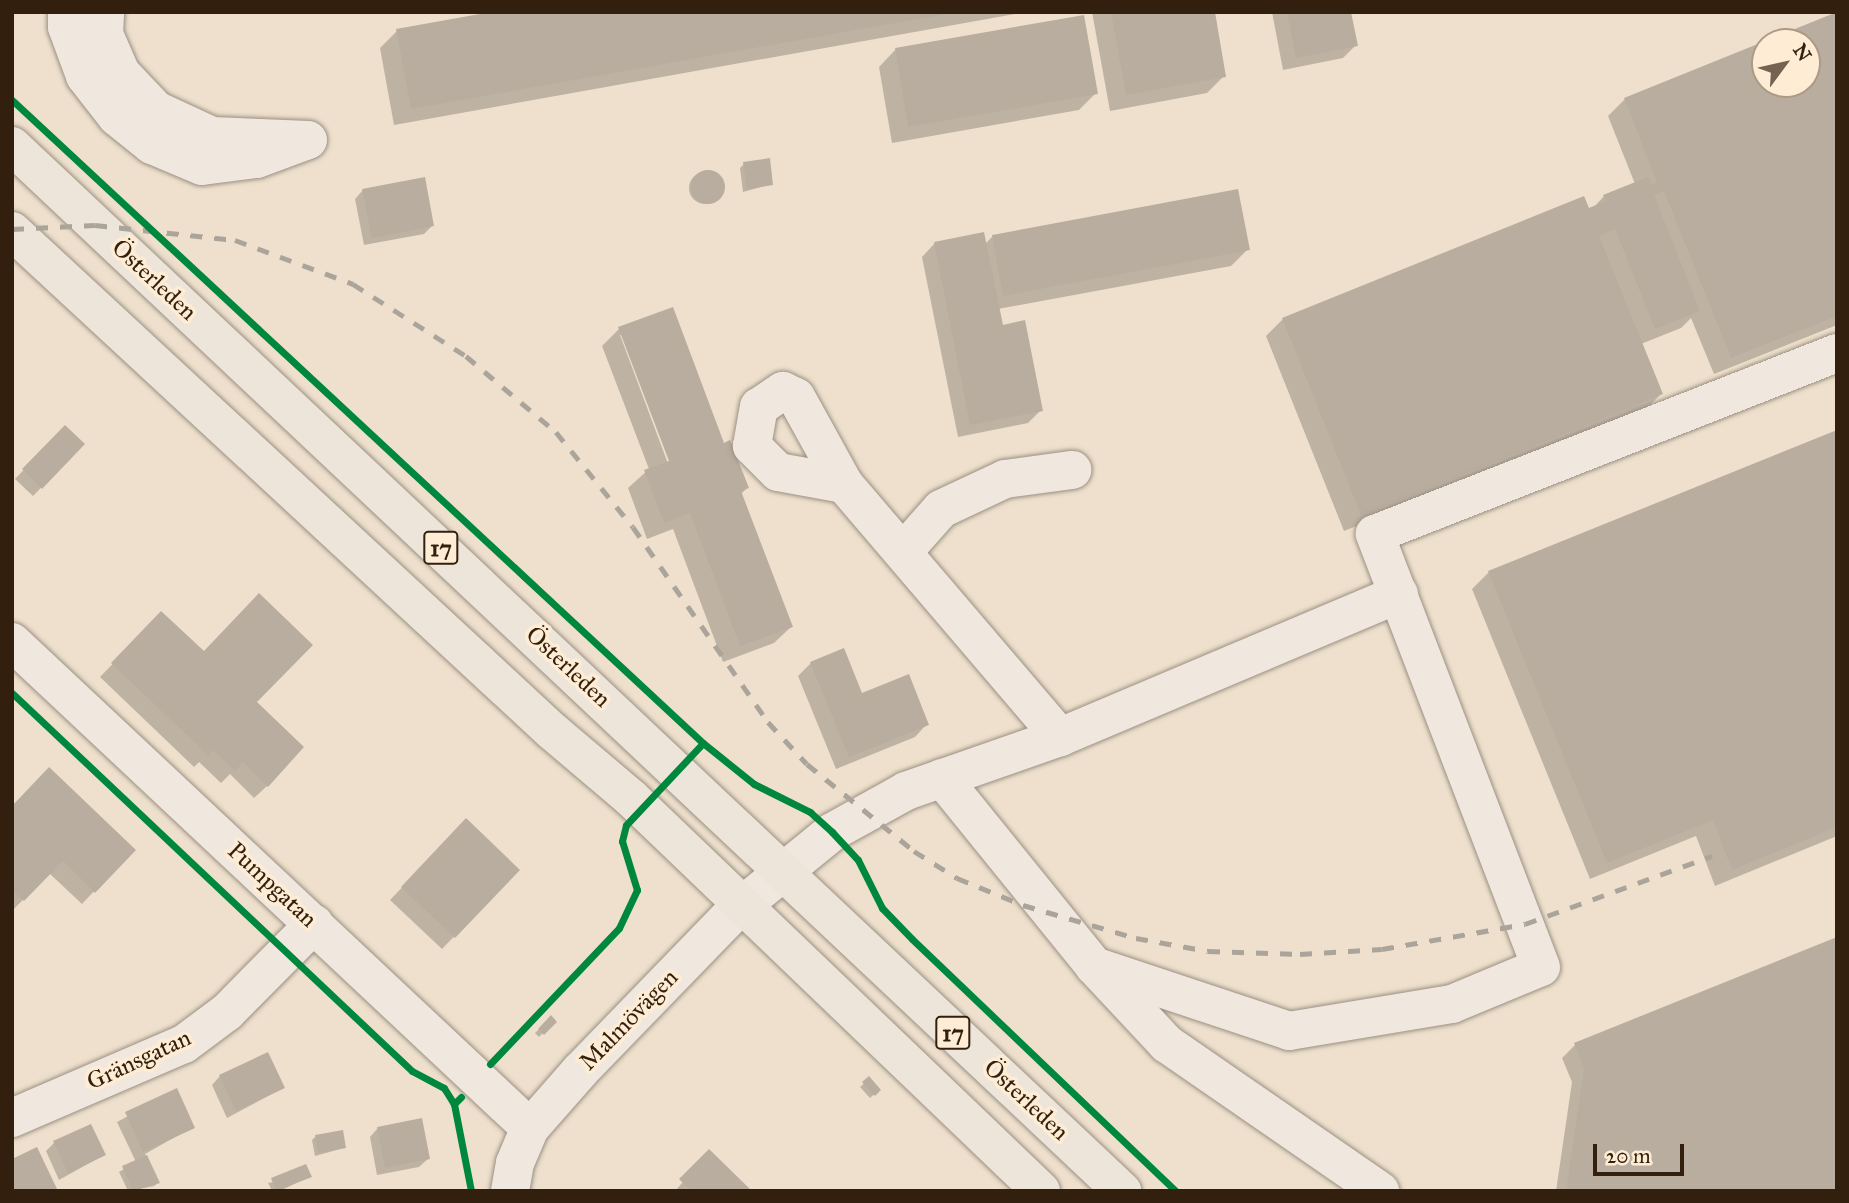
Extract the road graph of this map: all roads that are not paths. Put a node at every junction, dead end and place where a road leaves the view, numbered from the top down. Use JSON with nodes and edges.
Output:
{"nodes":[{"id":1,"x":67,"y":12,"type":"edge"},
{"id":2,"x":105,"y":12,"type":"edge"},
{"id":3,"x":12,"y":146,"type":"edge"},
{"id":4,"x":12,"y":231,"type":"edge"},
{"id":5,"x":1837,"y":353,"type":"edge"},
{"id":6,"x":1072,"y":470,"type":"dead end"},
{"id":7,"x":844,"y":484,"type":"dead end"},
{"id":8,"x":903,"y":552,"type":"junction"},
{"id":9,"x":1399,"y":594,"type":"junction"},
{"id":10,"x":12,"y":642,"type":"edge"},
{"id":11,"x":1060,"y":737,"type":"junction"},
{"id":12,"x":942,"y":778,"type":"junction"},
{"id":13,"x":784,"y":875,"type":"junction"},
{"id":14,"x":743,"y":906,"type":"junction"},
{"id":15,"x":314,"y":924,"type":"junction"},
{"id":16,"x":1094,"y":966,"type":"junction"},
{"id":17,"x":12,"y":1118,"type":"edge"},
{"id":18,"x":530,"y":1128,"type":"junction"},
{"id":19,"x":510,"y":1191,"type":"edge"},
{"id":20,"x":1041,"y":1191,"type":"edge"},
{"id":21,"x":1122,"y":1191,"type":"edge"},
{"id":22,"x":1380,"y":1191,"type":"edge"}],
"edges":[{"from":1,"to":2,"type":"street"},
{"from":3,"to":13,"type":"main road","name":"Österleden","number":"17"},
{"from":4,"to":14,"type":"main road","number":"17"},
{"from":5,"to":9,"type":"street"},
{"from":6,"to":8,"type":"street"},
{"from":7,"to":8,"type":"street"},
{"from":8,"to":11,"type":"street"},
{"from":9,"to":11,"type":"street","name":"Malmövägen"},
{"from":9,"to":16,"type":"street"},
{"from":10,"to":15,"type":"street","name":"Pumpgatan"},
{"from":11,"to":12,"type":"street","name":"Malmövägen"},
{"from":12,"to":13,"type":"street","name":"Malmövägen"},
{"from":12,"to":16,"type":"street"},
{"from":13,"to":14,"type":"street","name":"Malmövägen"},
{"from":13,"to":21,"type":"main road","name":"Österleden","number":"17"},
{"from":14,"to":18,"type":"street","name":"Malmövägen"},
{"from":14,"to":20,"type":"main road","number":"17"},
{"from":15,"to":17,"type":"street","name":"Gränsgatan"},
{"from":15,"to":18,"type":"street","name":"Pumpgatan"},
{"from":16,"to":22,"type":"street"},
{"from":18,"to":19,"type":"street","name":"Malmövägen"}]}
